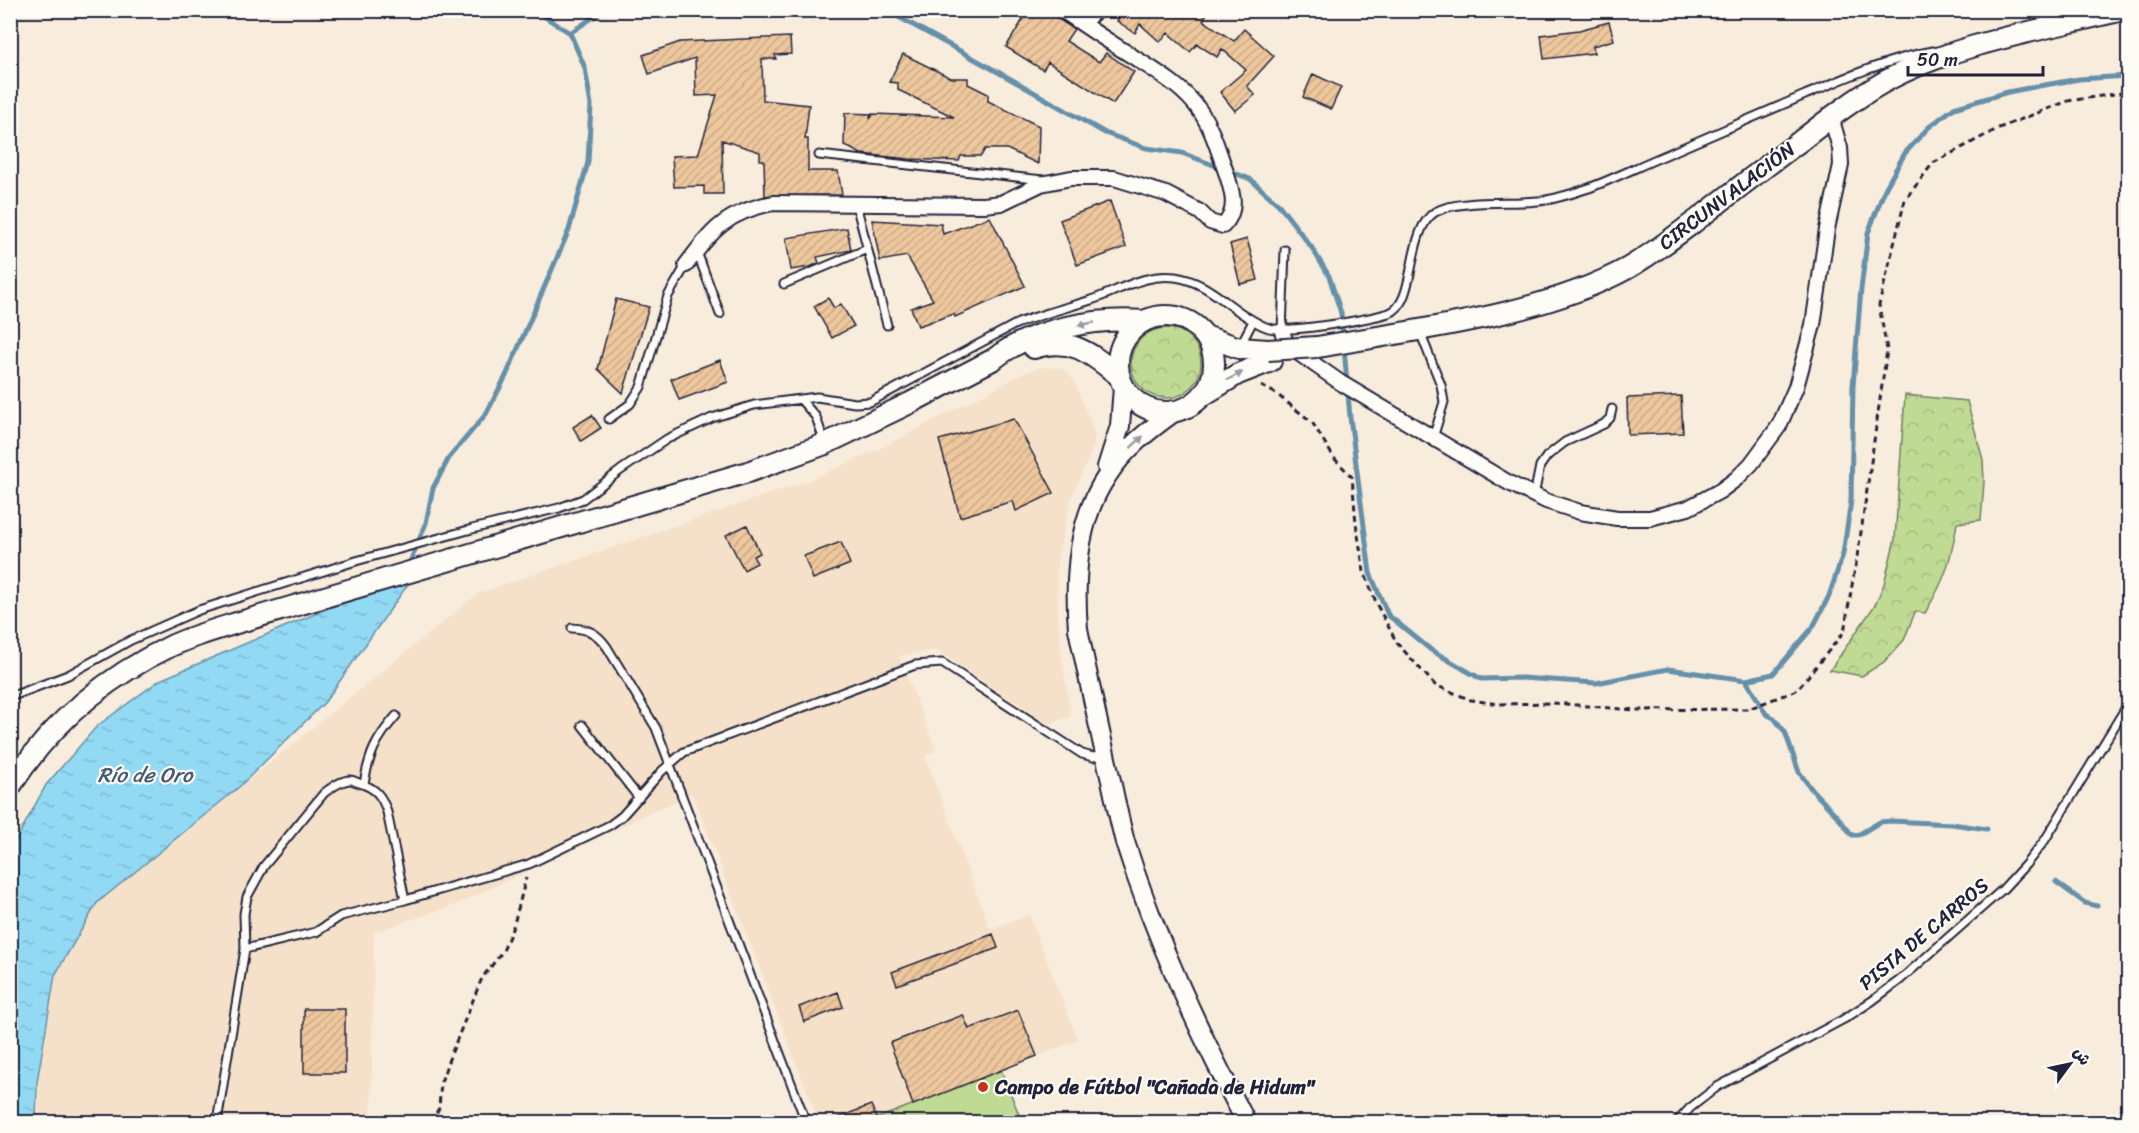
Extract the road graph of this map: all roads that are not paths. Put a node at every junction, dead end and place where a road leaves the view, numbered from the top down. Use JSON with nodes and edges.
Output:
{"nodes":[{"id":1,"x":1062,"y":10,"type":"edge"},
{"id":2,"x":1097,"y":10,"type":"edge"},
{"id":3,"x":2122,"y":10,"type":"edge"},
{"id":4,"x":1081,"y":23,"type":"junction"},
{"id":5,"x":1977,"y":46,"type":"junction"},
{"id":6,"x":1831,"y":117,"type":"junction"},
{"id":7,"x":819,"y":155,"type":"dead end"},
{"id":8,"x":1055,"y":181,"type":"junction"},
{"id":9,"x":856,"y":204,"type":"junction"},
{"id":10,"x":867,"y":249,"type":"junction"},
{"id":11,"x":697,"y":250,"type":"junction"},
{"id":12,"x":1285,"y":250,"type":"dead end"},
{"id":13,"x":686,"y":265,"type":"joint"},
{"id":14,"x":784,"y":284,"type":"dead end"},
{"id":15,"x":720,"y":314,"type":"dead end"},
{"id":16,"x":1144,"y":321,"type":"junction"},
{"id":17,"x":1253,"y":321,"type":"junction"},
{"id":18,"x":887,"y":325,"type":"dead end"},
{"id":19,"x":1313,"y":327,"type":"junction"},
{"id":20,"x":1414,"y":330,"type":"junction"},
{"id":21,"x":1282,"y":331,"type":"junction"},
{"id":22,"x":1205,"y":336,"type":"junction"},
{"id":23,"x":1317,"y":347,"type":"junction"},
{"id":24,"x":1239,"y":348,"type":"junction"},
{"id":25,"x":1270,"y":356,"type":"junction"},
{"id":26,"x":994,"y":359,"type":"junction"},
{"id":27,"x":1121,"y":381,"type":"junction"},
{"id":28,"x":1202,"y":396,"type":"junction"},
{"id":29,"x":801,"y":400,"type":"junction"},
{"id":30,"x":1612,"y":409,"type":"dead end"},
{"id":31,"x":1174,"y":412,"type":"junction"},
{"id":32,"x":609,"y":419,"type":"dead end"},
{"id":33,"x":1433,"y":438,"type":"junction"},
{"id":34,"x":825,"y":444,"type":"junction"},
{"id":35,"x":1105,"y":477,"type":"junction"},
{"id":36,"x":1534,"y":496,"type":"junction"},
{"id":37,"x":572,"y":628,"type":"dead end"},
{"id":38,"x":10,"y":698,"type":"edge"},
{"id":39,"x":2128,"y":704,"type":"edge"},
{"id":40,"x":396,"y":716,"type":"dead end"},
{"id":41,"x":582,"y":725,"type":"dead end"},
{"id":42,"x":1105,"y":755,"type":"junction"},
{"id":43,"x":670,"y":763,"type":"junction"},
{"id":44,"x":364,"y":784,"type":"junction"},
{"id":45,"x":10,"y":787,"type":"edge"},
{"id":46,"x":639,"y":798,"type":"junction"},
{"id":47,"x":405,"y":900,"type":"junction"},
{"id":48,"x":245,"y":950,"type":"junction"},
{"id":49,"x":217,"y":1122,"type":"edge"},
{"id":50,"x":806,"y":1122,"type":"edge"},
{"id":51,"x":1245,"y":1122,"type":"edge"},
{"id":52,"x":1677,"y":1122,"type":"edge"}],
"edges":[{"from":1,"to":4,"type":"street"},
{"from":2,"to":4,"type":"street"},
{"from":3,"to":5,"type":"main road","name":"CIRCUNVALACIÓN"},
{"from":4,"to":8,"type":"street"},
{"from":5,"to":6,"type":"main road","name":"CIRCUNVALACIÓN"},
{"from":5,"to":19,"type":"lane"},
{"from":6,"to":20,"type":"main road","name":"CIRCUNVALACIÓN"},
{"from":6,"to":36,"type":"street"},
{"from":7,"to":8,"type":"lane"},
{"from":8,"to":9,"type":"street"},
{"from":9,"to":10,"type":"lane"},
{"from":9,"to":11,"type":"street"},
{"from":10,"to":14,"type":"lane"},
{"from":10,"to":18,"type":"lane"},
{"from":11,"to":13,"type":"street"},
{"from":11,"to":15,"type":"lane"},
{"from":12,"to":21,"type":"lane"},
{"from":13,"to":32,"type":"lane"},
{"from":16,"to":22,"type":"main road"},
{"from":16,"to":26,"type":"main road","one_way":true},
{"from":16,"to":27,"type":"main road"},
{"from":17,"to":21,"type":"lane"},
{"from":17,"to":24,"type":"lane"},
{"from":17,"to":29,"type":"lane"},
{"from":19,"to":21,"type":"lane"},
{"from":19,"to":23,"type":"lane"},
{"from":20,"to":23,"type":"main road","name":"CIRCUNVALACIÓN"},
{"from":20,"to":33,"type":"lane"},
{"from":21,"to":33,"type":"street"},
{"from":22,"to":24,"type":"main road"},
{"from":22,"to":28,"type":"main road"},
{"from":23,"to":25,"type":"main road","name":"CIRCUNVALACIÓN","bridge":true},
{"from":24,"to":25,"type":"main road"},
{"from":28,"to":25,"type":"main road","one_way":true},
{"from":26,"to":27,"type":"main road"},
{"from":26,"to":34,"type":"main road"},
{"from":27,"to":31,"type":"main road"},
{"from":27,"to":35,"type":"street"},
{"from":28,"to":31,"type":"main road"},
{"from":29,"to":34,"type":"lane"},
{"from":29,"to":38,"type":"lane"},
{"from":30,"to":36,"type":"lane"},
{"from":35,"to":31,"type":"street","one_way":true},
{"from":33,"to":36,"type":"street"},
{"from":34,"to":45,"type":"main road"},
{"from":35,"to":42,"type":"street"},
{"from":37,"to":43,"type":"lane"},
{"from":39,"to":52,"type":"lane","name":"PISTA DE CARROS"},
{"from":40,"to":44,"type":"lane"},
{"from":41,"to":46,"type":"lane"},
{"from":42,"to":43,"type":"lane"},
{"from":42,"to":51,"type":"street"},
{"from":43,"to":46,"type":"lane"},
{"from":43,"to":50,"type":"lane"},
{"from":44,"to":47,"type":"lane"},
{"from":44,"to":48,"type":"lane"},
{"from":46,"to":47,"type":"lane"},
{"from":47,"to":48,"type":"lane"},
{"from":48,"to":49,"type":"lane"}]}
